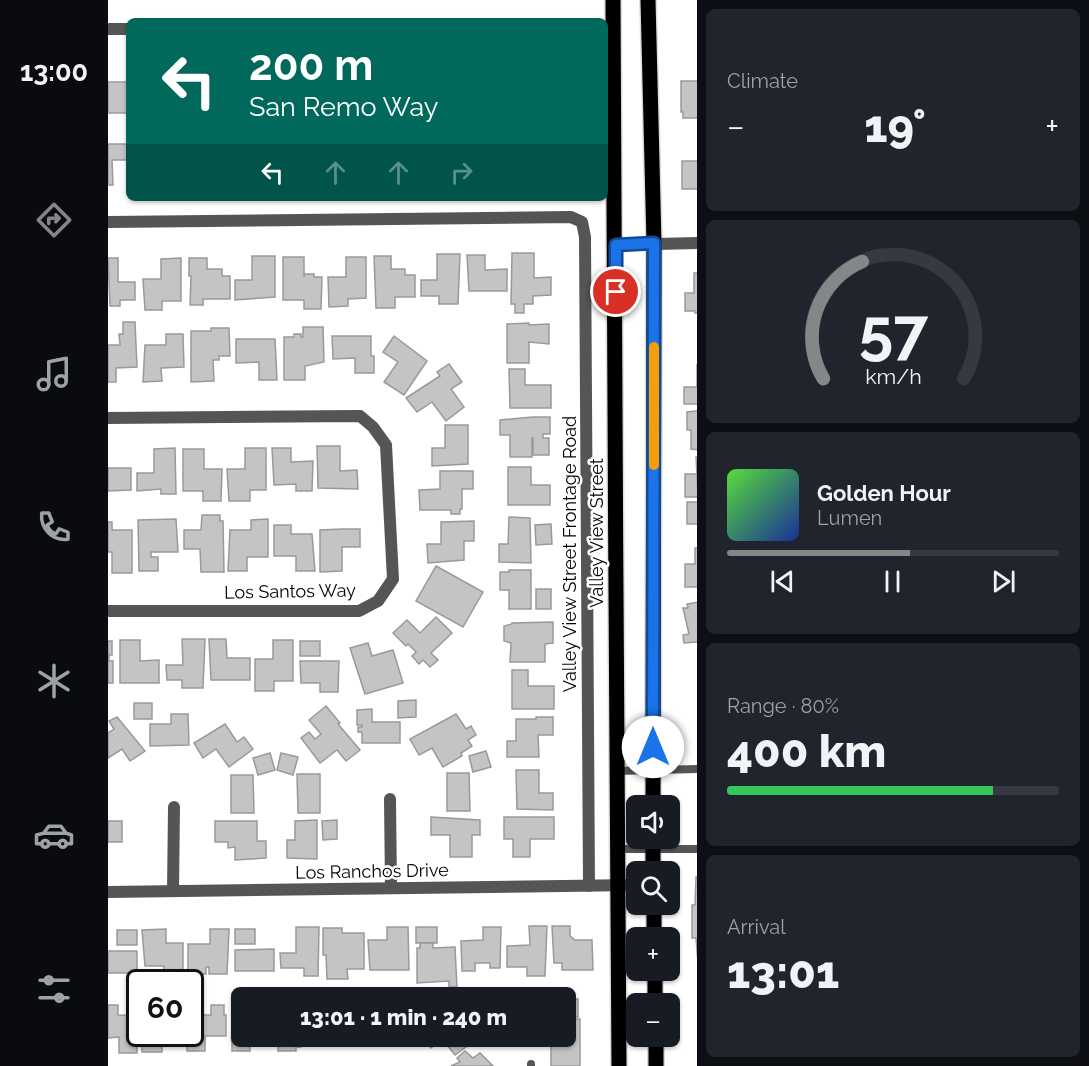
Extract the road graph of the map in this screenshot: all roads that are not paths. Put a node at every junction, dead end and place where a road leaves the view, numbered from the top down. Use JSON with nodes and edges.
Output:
{"nodes":[{"id":1,"x":613,"y":0,"type":"edge"},
{"id":2,"x":648,"y":0,"type":"edge"},
{"id":3,"x":108,"y":29,"type":"edge"},
{"id":4,"x":126,"y":29,"type":"edge"},
{"id":5,"x":108,"y":222,"type":"edge"},
{"id":6,"x":654,"y":243,"type":"junction"},
{"id":7,"x":697,"y":243,"type":"edge"},
{"id":8,"x":616,"y":245,"type":"junction"},
{"id":9,"x":108,"y":418,"type":"edge"},
{"id":10,"x":108,"y":610,"type":"edge"},
{"id":11,"x":697,"y":769,"type":"edge"},
{"id":12,"x":653,"y":770,"type":"junction"},
{"id":13,"x":616,"y":771,"type":"junction"},
{"id":14,"x":653,"y":795,"type":"edge"},
{"id":15,"x":390,"y":799,"type":"dead end"},
{"id":16,"x":174,"y":807,"type":"dead end"},
{"id":17,"x":680,"y":847,"type":"edge"},
{"id":18,"x":626,"y":848,"type":"edge"},
{"id":19,"x":616,"y":849,"type":"junction"},
{"id":20,"x":697,"y":849,"type":"edge"},
{"id":21,"x":616,"y":885,"type":"junction"},
{"id":22,"x":626,"y":885,"type":"edge"},
{"id":23,"x":589,"y":886,"type":"junction"},
{"id":24,"x":391,"y":888,"type":"junction"},
{"id":25,"x":173,"y":891,"type":"junction"},
{"id":26,"x":108,"y":892,"type":"edge"},
{"id":27,"x":656,"y":1047,"type":"edge"},
{"id":28,"x":619,"y":1066,"type":"edge"},
{"id":29,"x":656,"y":1066,"type":"edge"}],
"edges":[{"from":1,"to":8,"type":"main road","name":"Valley View Street"},
{"from":2,"to":6,"type":"main road"},
{"from":3,"to":4,"type":"street"},
{"from":5,"to":23,"type":"street","name":"Valley View Street Frontage Road"},
{"from":6,"to":7,"type":"street"},
{"from":6,"to":8,"type":"street"},
{"from":6,"to":12,"type":"main road"},
{"from":8,"to":13,"type":"main road","name":"Valley View Street"},
{"from":9,"to":10,"type":"street","name":"Los Santos Way"},
{"from":11,"to":12,"type":"lane"},
{"from":12,"to":13,"type":"lane"},
{"from":12,"to":14,"type":"main road"},
{"from":13,"to":19,"type":"main road","name":"Valley View Street"},
{"from":15,"to":24,"type":"street"},
{"from":16,"to":25,"type":"street"},
{"from":17,"to":20,"type":"lane"},
{"from":18,"to":19,"type":"lane"},
{"from":19,"to":21,"type":"main road","name":"Valley View Street"},
{"from":21,"to":22,"type":"street","name":"Los Ranchos Drive"},
{"from":21,"to":23,"type":"street","name":"Los Ranchos Drive"},
{"from":21,"to":28,"type":"main road","name":"Valley View Street"},
{"from":23,"to":24,"type":"street","name":"Los Ranchos Drive"},
{"from":24,"to":25,"type":"street","name":"Los Ranchos Drive"},
{"from":25,"to":26,"type":"street","name":"Los Ranchos Drive"},
{"from":27,"to":29,"type":"main road"}]}
